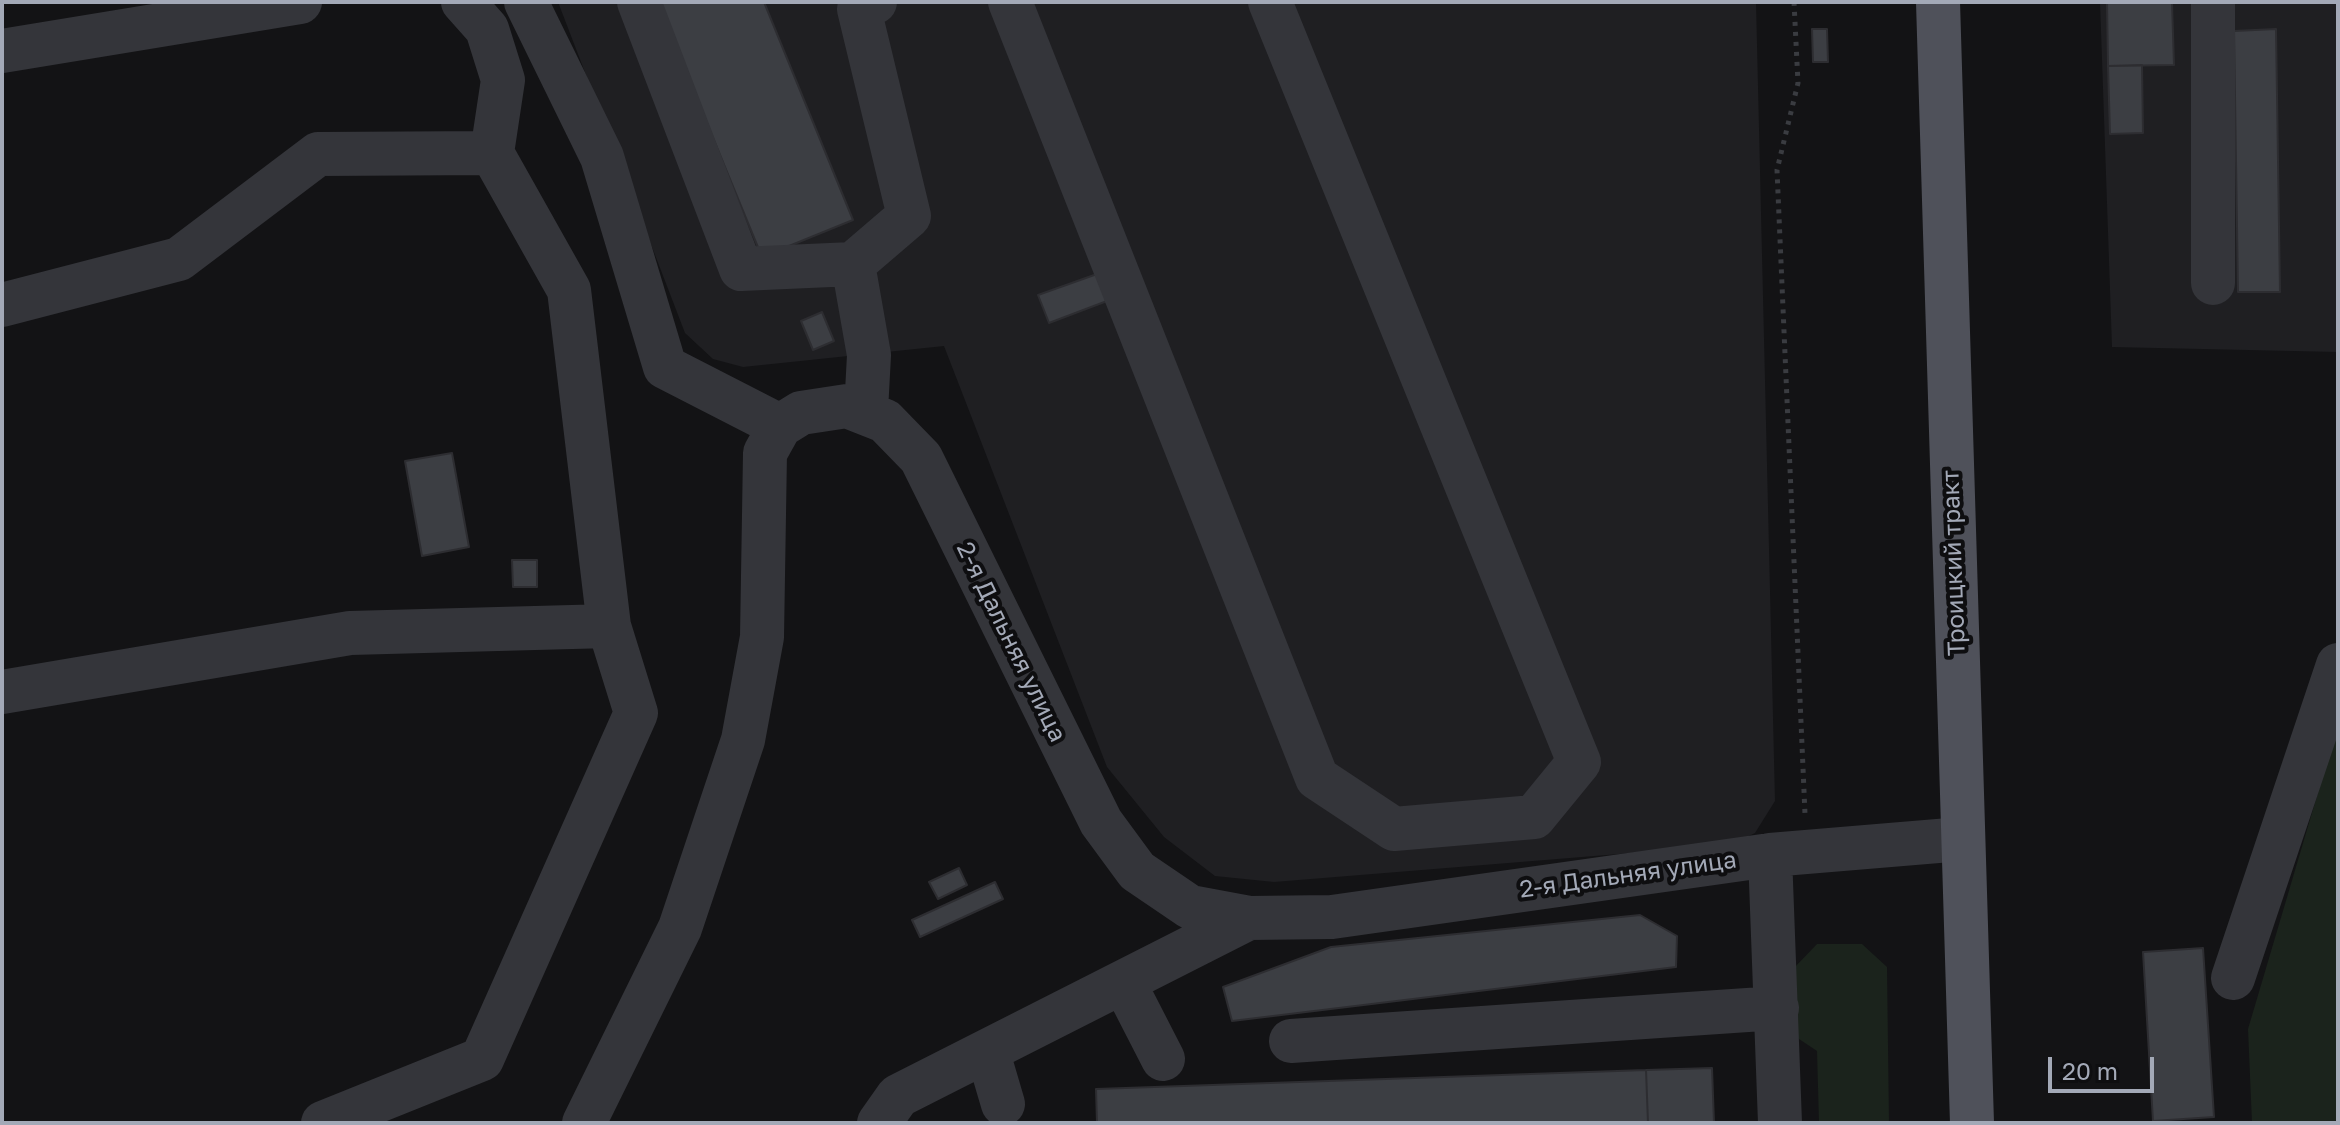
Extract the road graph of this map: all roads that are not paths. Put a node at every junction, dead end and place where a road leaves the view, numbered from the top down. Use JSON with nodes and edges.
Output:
{"nodes":[{"id":1,"x":300,"y":2,"type":"edge"},
{"id":2,"x":463,"y":2,"type":"edge"},
{"id":3,"x":526,"y":2,"type":"edge"},
{"id":4,"x":639,"y":2,"type":"edge"},
{"id":5,"x":875,"y":2,"type":"edge"},
{"id":6,"x":1010,"y":2,"type":"edge"},
{"id":7,"x":1270,"y":2,"type":"edge"},
{"id":8,"x":1938,"y":2,"type":"edge"},
{"id":9,"x":2213,"y":2,"type":"edge"},
{"id":10,"x":2,"y":51,"type":"edge"},
{"id":11,"x":492,"y":153,"type":"junction"},
{"id":12,"x":853,"y":264,"type":"junction"},
{"id":13,"x":2213,"y":283,"type":"dead end"},
{"id":14,"x":2,"y":305,"type":"edge"},
{"id":15,"x":866,"y":411,"type":"junction"},
{"id":16,"x":780,"y":426,"type":"junction"},
{"id":17,"x":609,"y":626,"type":"junction"},
{"id":18,"x":2338,"y":665,"type":"edge"},
{"id":19,"x":2,"y":692,"type":"edge"},
{"id":20,"x":1962,"y":839,"type":"junction"},
{"id":21,"x":1788,"y":853,"type":"junction"},
{"id":22,"x":1249,"y":918,"type":"junction"},
{"id":23,"x":2233,"y":978,"type":"dead end"},
{"id":24,"x":1124,"y":983,"type":"junction"},
{"id":25,"x":1777,"y":1008,"type":"junction"},
{"id":26,"x":1291,"y":1041,"type":"dead end"},
{"id":27,"x":988,"y":1053,"type":"junction"},
{"id":28,"x":1163,"y":1059,"type":"dead end"},
{"id":29,"x":1003,"y":1104,"type":"dead end"},
{"id":30,"x":323,"y":1123,"type":"edge"},
{"id":31,"x":584,"y":1123,"type":"edge"},
{"id":32,"x":879,"y":1123,"type":"edge"},
{"id":33,"x":1780,"y":1123,"type":"edge"},
{"id":34,"x":1972,"y":1123,"type":"edge"}],
"edges":[{"from":1,"to":10,"type":"street"},
{"from":2,"to":11,"type":"street"},
{"from":3,"to":16,"type":"street"},
{"from":4,"to":12,"type":"street"},
{"from":5,"to":12,"type":"street"},
{"from":6,"to":7,"type":"street"},
{"from":8,"to":20,"type":"main road","name":"Троицкий тракт"},
{"from":9,"to":13,"type":"street"},
{"from":11,"to":14,"type":"street"},
{"from":11,"to":17,"type":"street"},
{"from":12,"to":15,"type":"street"},
{"from":15,"to":16,"type":"street"},
{"from":15,"to":22,"type":"street","name":"2-я Дальняя улица"},
{"from":16,"to":31,"type":"street"},
{"from":17,"to":19,"type":"street"},
{"from":17,"to":30,"type":"street"},
{"from":18,"to":23,"type":"street"},
{"from":20,"to":21,"type":"street","name":"2-я Дальняя улица"},
{"from":20,"to":34,"type":"main road","name":"Троицкий тракт"},
{"from":21,"to":22,"type":"street","name":"2-я Дальняя улица"},
{"from":21,"to":25,"type":"street"},
{"from":22,"to":24,"type":"street"},
{"from":24,"to":27,"type":"street"},
{"from":24,"to":28,"type":"street"},
{"from":25,"to":26,"type":"street"},
{"from":25,"to":33,"type":"street"},
{"from":27,"to":29,"type":"street"},
{"from":27,"to":32,"type":"street"}]}
